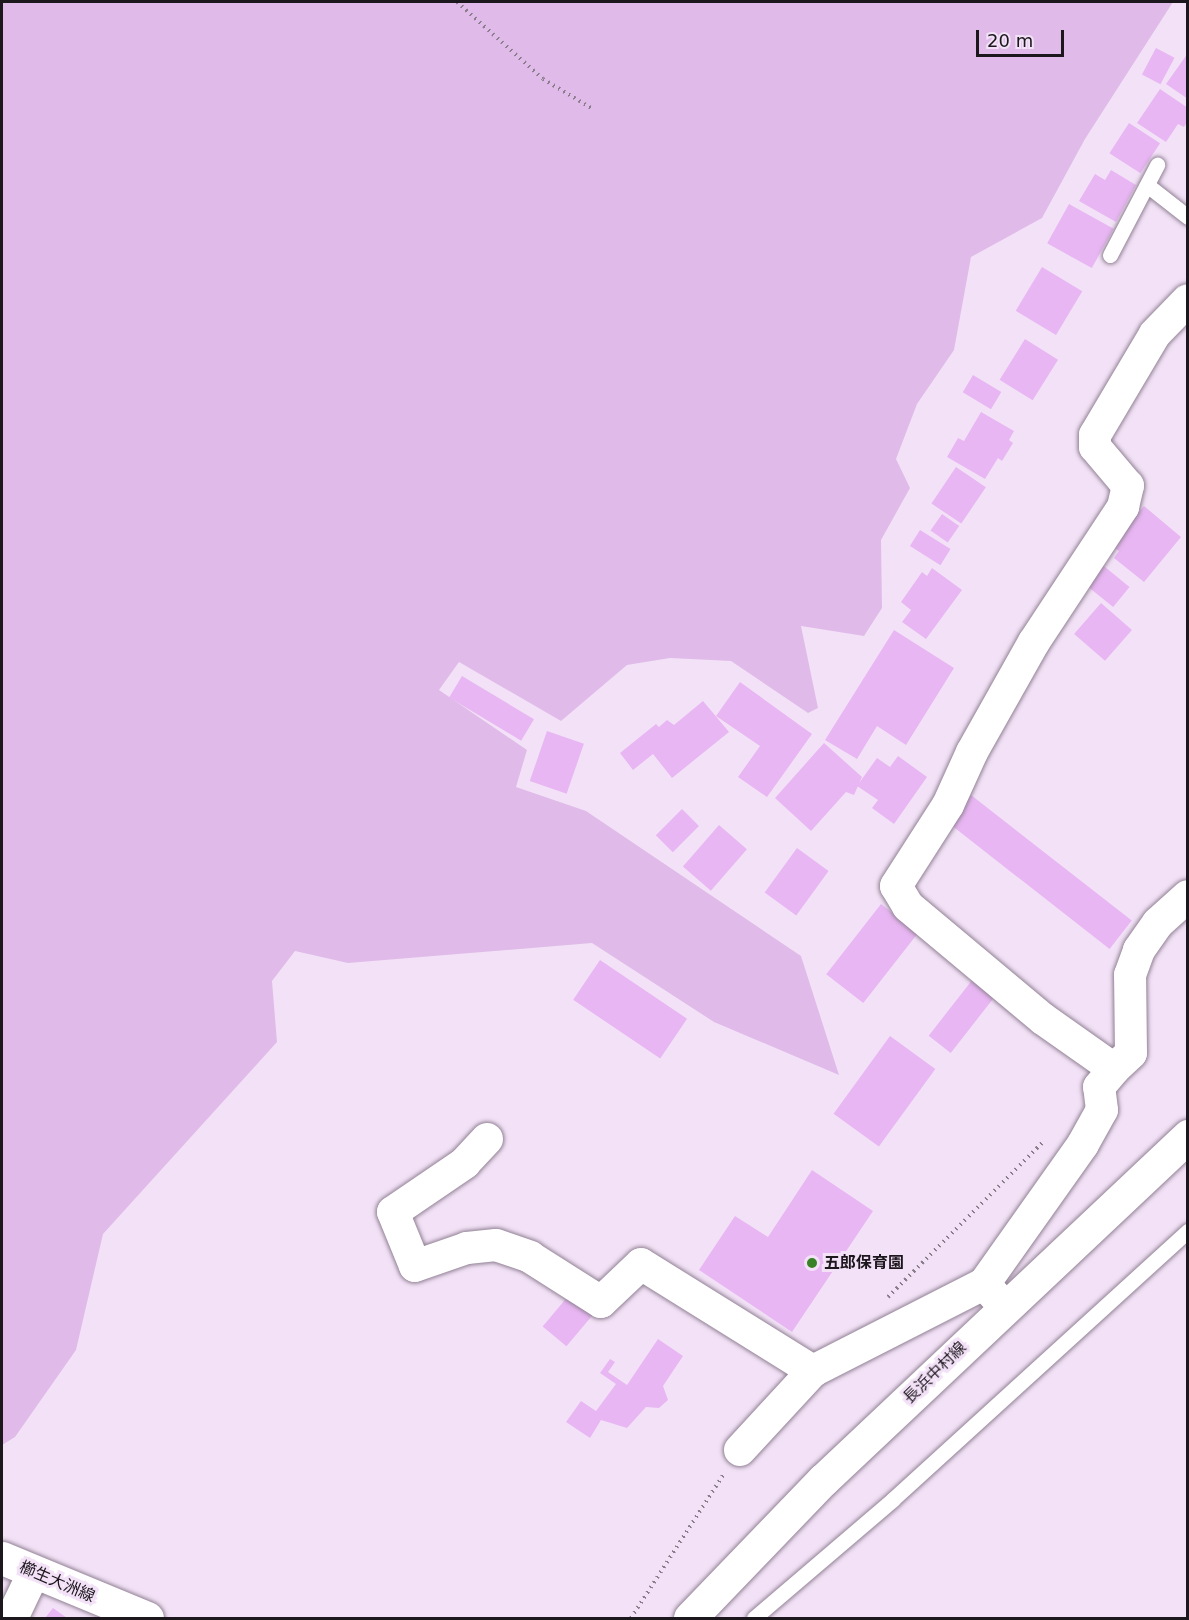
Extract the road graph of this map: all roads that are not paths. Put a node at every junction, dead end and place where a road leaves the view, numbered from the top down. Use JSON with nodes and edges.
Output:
{"nodes":[{"id":1,"x":1157,"y":165,"type":"dead end"},
{"id":2,"x":1147,"y":185,"type":"junction"},
{"id":3,"x":1188,"y":217,"type":"edge"},
{"id":4,"x":1110,"y":255,"type":"dead end"},
{"id":5,"x":1188,"y":300,"type":"edge"},
{"id":6,"x":1188,"y":896,"type":"edge"},
{"id":7,"x":1114,"y":1070,"type":"junction"},
{"id":8,"x":1188,"y":1137,"type":"edge"},
{"id":9,"x":487,"y":1139,"type":"dead end"},
{"id":10,"x":1188,"y":1231,"type":"edge"},
{"id":11,"x":994,"y":1295,"type":"junction"},
{"id":12,"x":813,"y":1371,"type":"junction"},
{"id":13,"x":740,"y":1450,"type":"road end"},
{"id":14,"x":2,"y":1558,"type":"edge"},
{"id":15,"x":33,"y":1574,"type":"junction"},
{"id":16,"x":12,"y":1618,"type":"edge"},
{"id":17,"x":147,"y":1618,"type":"edge"},
{"id":18,"x":690,"y":1618,"type":"edge"},
{"id":19,"x":754,"y":1618,"type":"edge"}],
"edges":[{"from":1,"to":2,"type":"lane"},
{"from":2,"to":3,"type":"lane"},
{"from":2,"to":4,"type":"lane"},
{"from":5,"to":7,"type":"street"},
{"from":6,"to":7,"type":"street"},
{"from":7,"to":11,"type":"street"},
{"from":8,"to":11,"type":"main road","name":"長浜中村線"},
{"from":9,"to":12,"type":"street"},
{"from":10,"to":19,"type":"lane"},
{"from":11,"to":12,"type":"street"},
{"from":11,"to":18,"type":"main road","name":"長浜中村線"},
{"from":12,"to":13,"type":"street"},
{"from":14,"to":15,"type":"main road","name":"櫛生大洲線"},
{"from":15,"to":16,"type":"street"},
{"from":15,"to":17,"type":"main road","name":"櫛生大洲線"}]}
